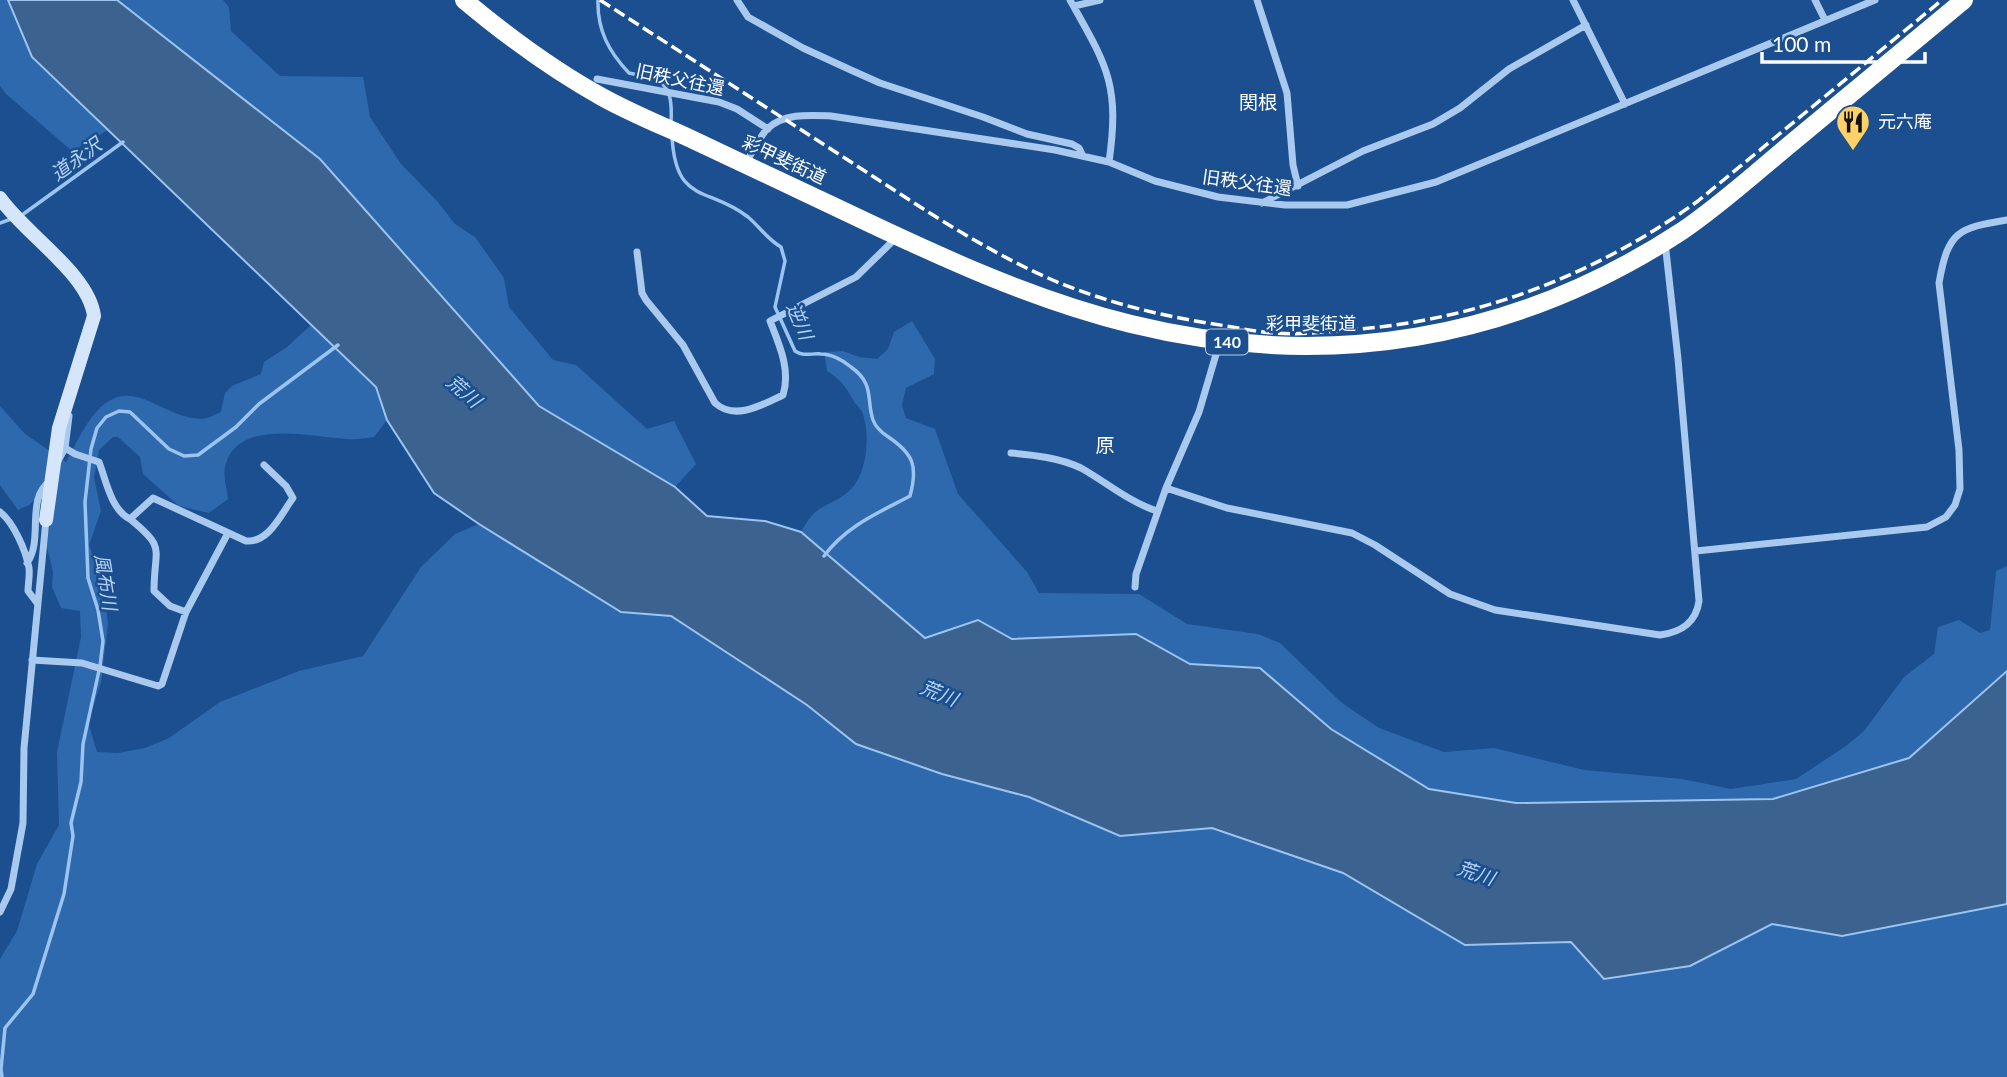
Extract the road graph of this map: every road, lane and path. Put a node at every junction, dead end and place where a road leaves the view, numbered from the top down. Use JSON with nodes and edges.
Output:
{"nodes":[{"id":1,"x":464,"y":0,"type":"edge"},
{"id":2,"x":737,"y":0,"type":"edge"},
{"id":3,"x":1100,"y":0,"type":"edge"},
{"id":4,"x":1268,"y":0,"type":"edge"},
{"id":5,"x":1573,"y":0,"type":"edge"},
{"id":6,"x":1815,"y":0,"type":"edge"},
{"id":7,"x":1875,"y":0,"type":"edge"},
{"id":8,"x":1964,"y":0,"type":"edge"},
{"id":9,"x":1258,"y":2,"type":"edge"},
{"id":10,"x":1072,"y":3,"type":"edge"},
{"id":11,"x":1825,"y":20,"type":"junction"},
{"id":12,"x":1586,"y":25,"type":"junction"},
{"id":13,"x":597,"y":79,"type":"dead end"},
{"id":14,"x":1625,"y":104,"type":"junction"},
{"id":15,"x":768,"y":129,"type":"junction"},
{"id":16,"x":1083,"y":156,"type":"junction"},
{"id":17,"x":1109,"y":162,"type":"junction"},
{"id":18,"x":745,"y":164,"type":"junction"},
{"id":19,"x":1298,"y":186,"type":"junction"},
{"id":20,"x":0,"y":198,"type":"edge"},
{"id":21,"x":1262,"y":203,"type":"junction"},
{"id":22,"x":2007,"y":220,"type":"edge"},
{"id":23,"x":898,"y":237,"type":"junction"},
{"id":24,"x":1665,"y":242,"type":"junction"},
{"id":25,"x":637,"y":252,"type":"dead end"},
{"id":26,"x":1220,"y":341,"type":"junction"},
{"id":27,"x":70,"y":390,"type":"junction"},
{"id":28,"x":65,"y":448,"type":"junction"},
{"id":29,"x":1011,"y":453,"type":"dead end"},
{"id":30,"x":52,"y":465,"type":"junction"},
{"id":31,"x":264,"y":465,"type":"dead end"},
{"id":32,"x":50,"y":481,"type":"junction"},
{"id":33,"x":1166,"y":488,"type":"junction"},
{"id":34,"x":1157,"y":511,"type":"junction"},
{"id":35,"x":0,"y":512,"type":"edge"},
{"id":36,"x":130,"y":519,"type":"junction"},
{"id":37,"x":46,"y":520,"type":"joint"},
{"id":38,"x":228,"y":533,"type":"junction"},
{"id":39,"x":1696,"y":551,"type":"junction"},
{"id":40,"x":27,"y":563,"type":"junction"},
{"id":41,"x":1135,"y":587,"type":"dead end"},
{"id":42,"x":37,"y":603,"type":"junction"},
{"id":43,"x":186,"y":612,"type":"junction"},
{"id":44,"x":32,"y":660,"type":"junction"},
{"id":45,"x":0,"y":912,"type":"edge"}],
"edges":[{"from":1,"to":18,"type":"highway","name":"彩甲斐街道","number":"140"},
{"from":2,"to":16,"type":"street"},
{"from":3,"to":10,"type":"street"},
{"from":4,"to":9,"type":"street"},
{"from":5,"to":12,"type":"street"},
{"from":6,"to":11,"type":"street"},
{"from":7,"to":11,"type":"street","name":"旧秩父往還"},
{"from":8,"to":24,"type":"highway","name":"彩甲斐街道","number":"140"},
{"from":9,"to":19,"type":"street"},
{"from":10,"to":17,"type":"street"},
{"from":11,"to":14,"type":"street","name":"旧秩父往還"},
{"from":12,"to":14,"type":"street"},
{"from":12,"to":19,"type":"street"},
{"from":13,"to":15,"type":"street","name":"旧秩父往還"},
{"from":14,"to":21,"type":"street","name":"旧秩父往還"},
{"from":15,"to":16,"type":"street","name":"旧秩父往還"},
{"from":15,"to":18,"type":"street"},
{"from":16,"to":17,"type":"street","name":"旧秩父往還"},
{"from":17,"to":21,"type":"street","name":"旧秩父往還"},
{"from":18,"to":23,"type":"highway","name":"彩甲斐街道","number":"140"},
{"from":19,"to":21,"type":"street"},
{"from":20,"to":27,"type":"street"},
{"from":22,"to":39,"type":"street"},
{"from":23,"to":25,"type":"street"},
{"from":23,"to":26,"type":"highway","name":"彩甲斐街道","number":"140"},
{"from":24,"to":26,"type":"highway","name":"彩甲斐街道","number":"140"},
{"from":24,"to":39,"type":"street"},
{"from":26,"to":33,"type":"street"},
{"from":27,"to":28,"type":"street"},
{"from":27,"to":30,"type":"street"},
{"from":28,"to":30,"type":"street"},
{"from":28,"to":36,"type":"street"},
{"from":29,"to":34,"type":"street"},
{"from":30,"to":32,"type":"street"},
{"from":31,"to":38,"type":"street"},
{"from":32,"to":37,"type":"street"},
{"from":32,"to":40,"type":"street"},
{"from":33,"to":34,"type":"street"},
{"from":33,"to":39,"type":"street"},
{"from":34,"to":41,"type":"street"},
{"from":35,"to":40,"type":"street"},
{"from":36,"to":38,"type":"street"},
{"from":36,"to":43,"type":"street"},
{"from":37,"to":42,"type":"street"},
{"from":38,"to":43,"type":"street"},
{"from":40,"to":42,"type":"street"},
{"from":42,"to":44,"type":"street"},
{"from":43,"to":44,"type":"street"},
{"from":44,"to":45,"type":"street"}]}
